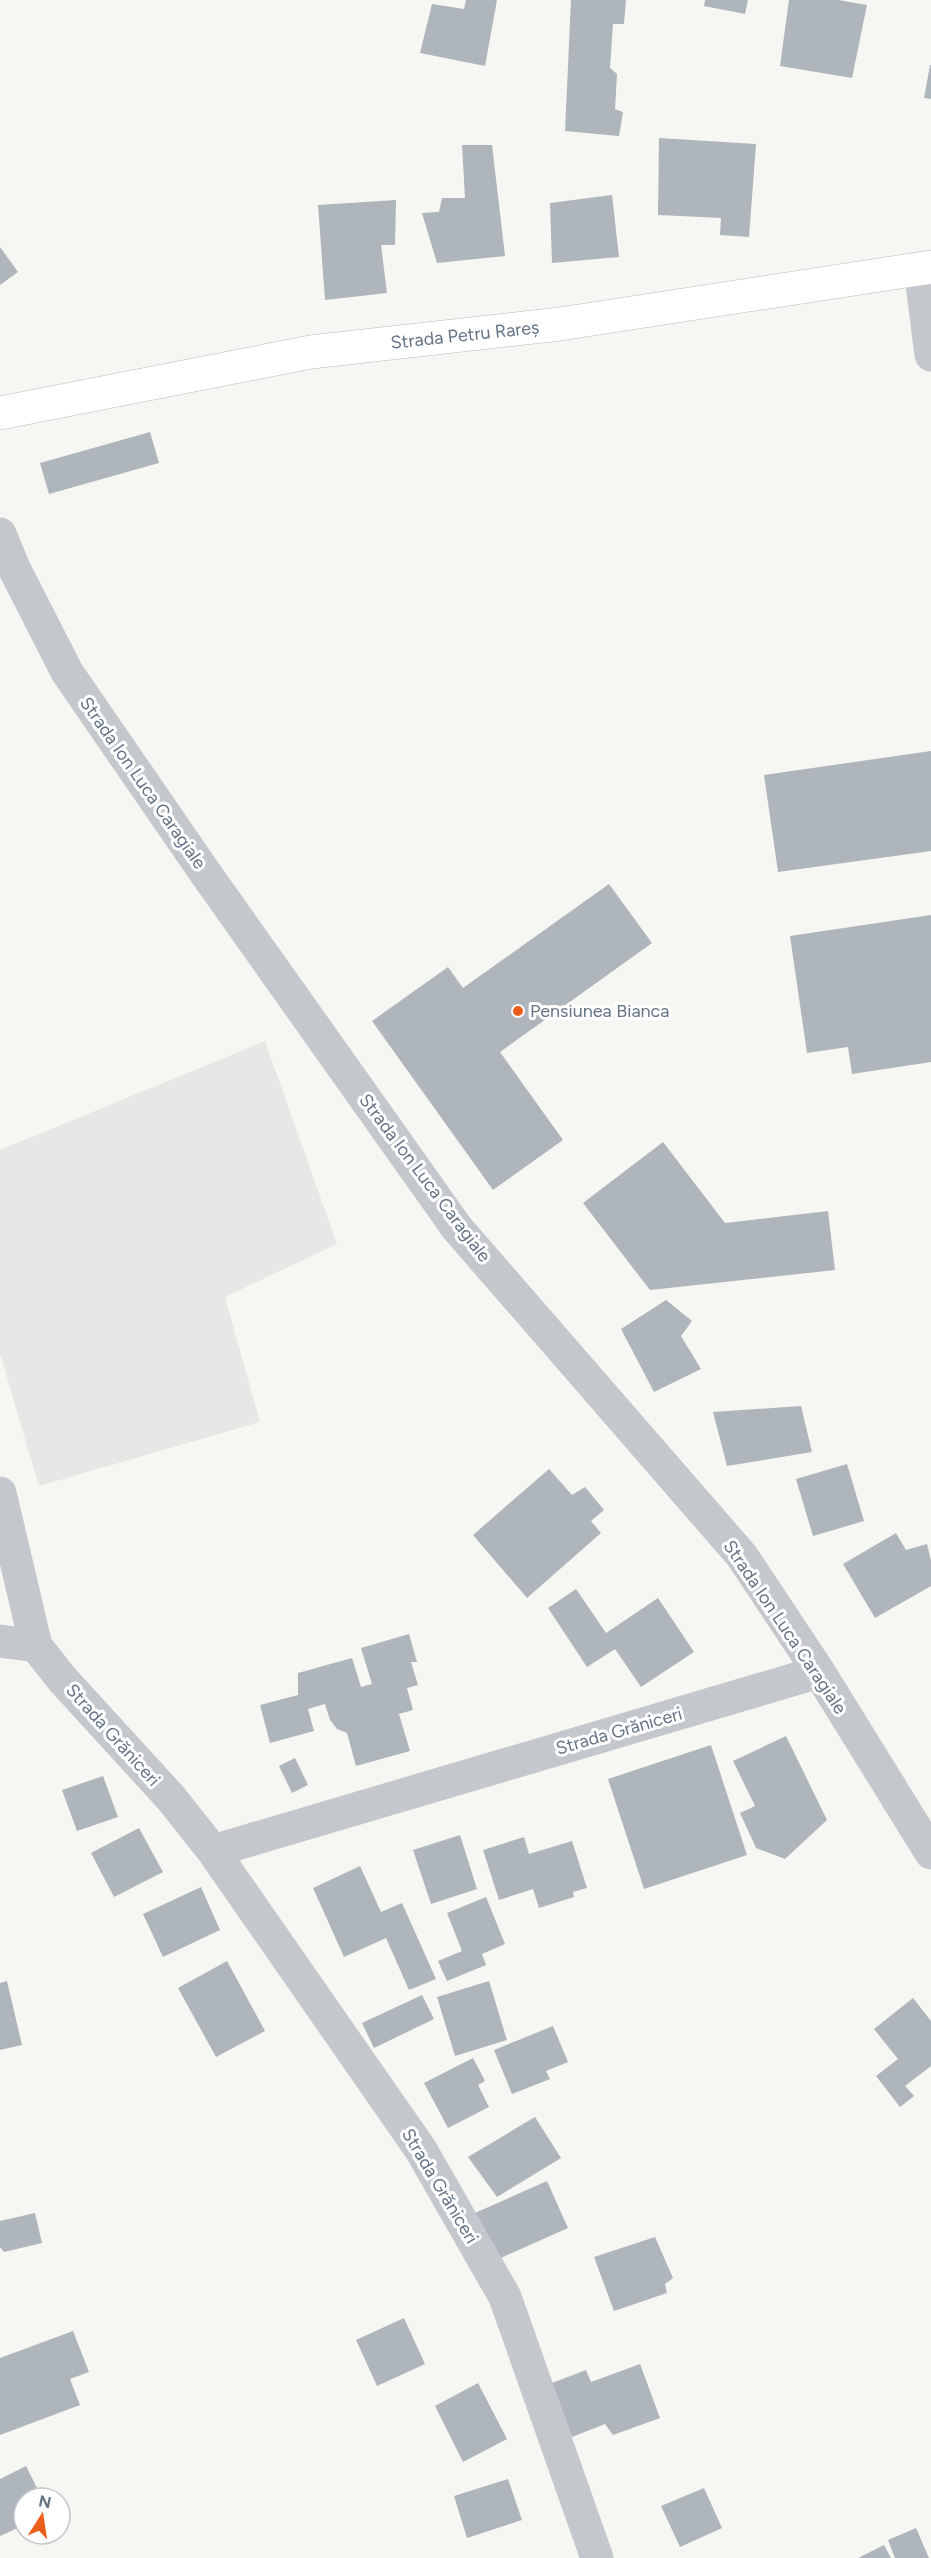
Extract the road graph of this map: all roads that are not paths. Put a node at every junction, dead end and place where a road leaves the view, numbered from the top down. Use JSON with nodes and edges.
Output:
{"nodes":[{"id":1,"x":926,"y":267,"type":"edge"},
{"id":2,"x":931,"y":355,"type":"edge"},
{"id":3,"x":0,"y":413,"type":"edge"},
{"id":4,"x":0,"y":534,"type":"edge"},
{"id":5,"x":0,"y":1493,"type":"edge"},
{"id":6,"x":0,"y":1641,"type":"edge"},
{"id":7,"x":36,"y":1646,"type":"junction"},
{"id":8,"x":819,"y":1672,"type":"junction"},
{"id":9,"x":213,"y":1851,"type":"junction"},
{"id":10,"x":931,"y":1853,"type":"edge"},
{"id":11,"x":597,"y":2558,"type":"edge"}],
"edges":[{"from":1,"to":2,"type":"street"},
{"from":1,"to":3,"type":"main road","name":"Strada Petru Rareș"},
{"from":4,"to":8,"type":"street","name":"Strada Ion Luca Caragiale"},
{"from":5,"to":7,"type":"street"},
{"from":6,"to":7,"type":"street"},
{"from":7,"to":9,"type":"street","name":"Strada Grăniceri"},
{"from":8,"to":9,"type":"street","name":"Strada Grăniceri"},
{"from":8,"to":10,"type":"street","name":"Strada Ion Luca Caragiale"},
{"from":9,"to":11,"type":"street","name":"Strada Grăniceri"}]}
